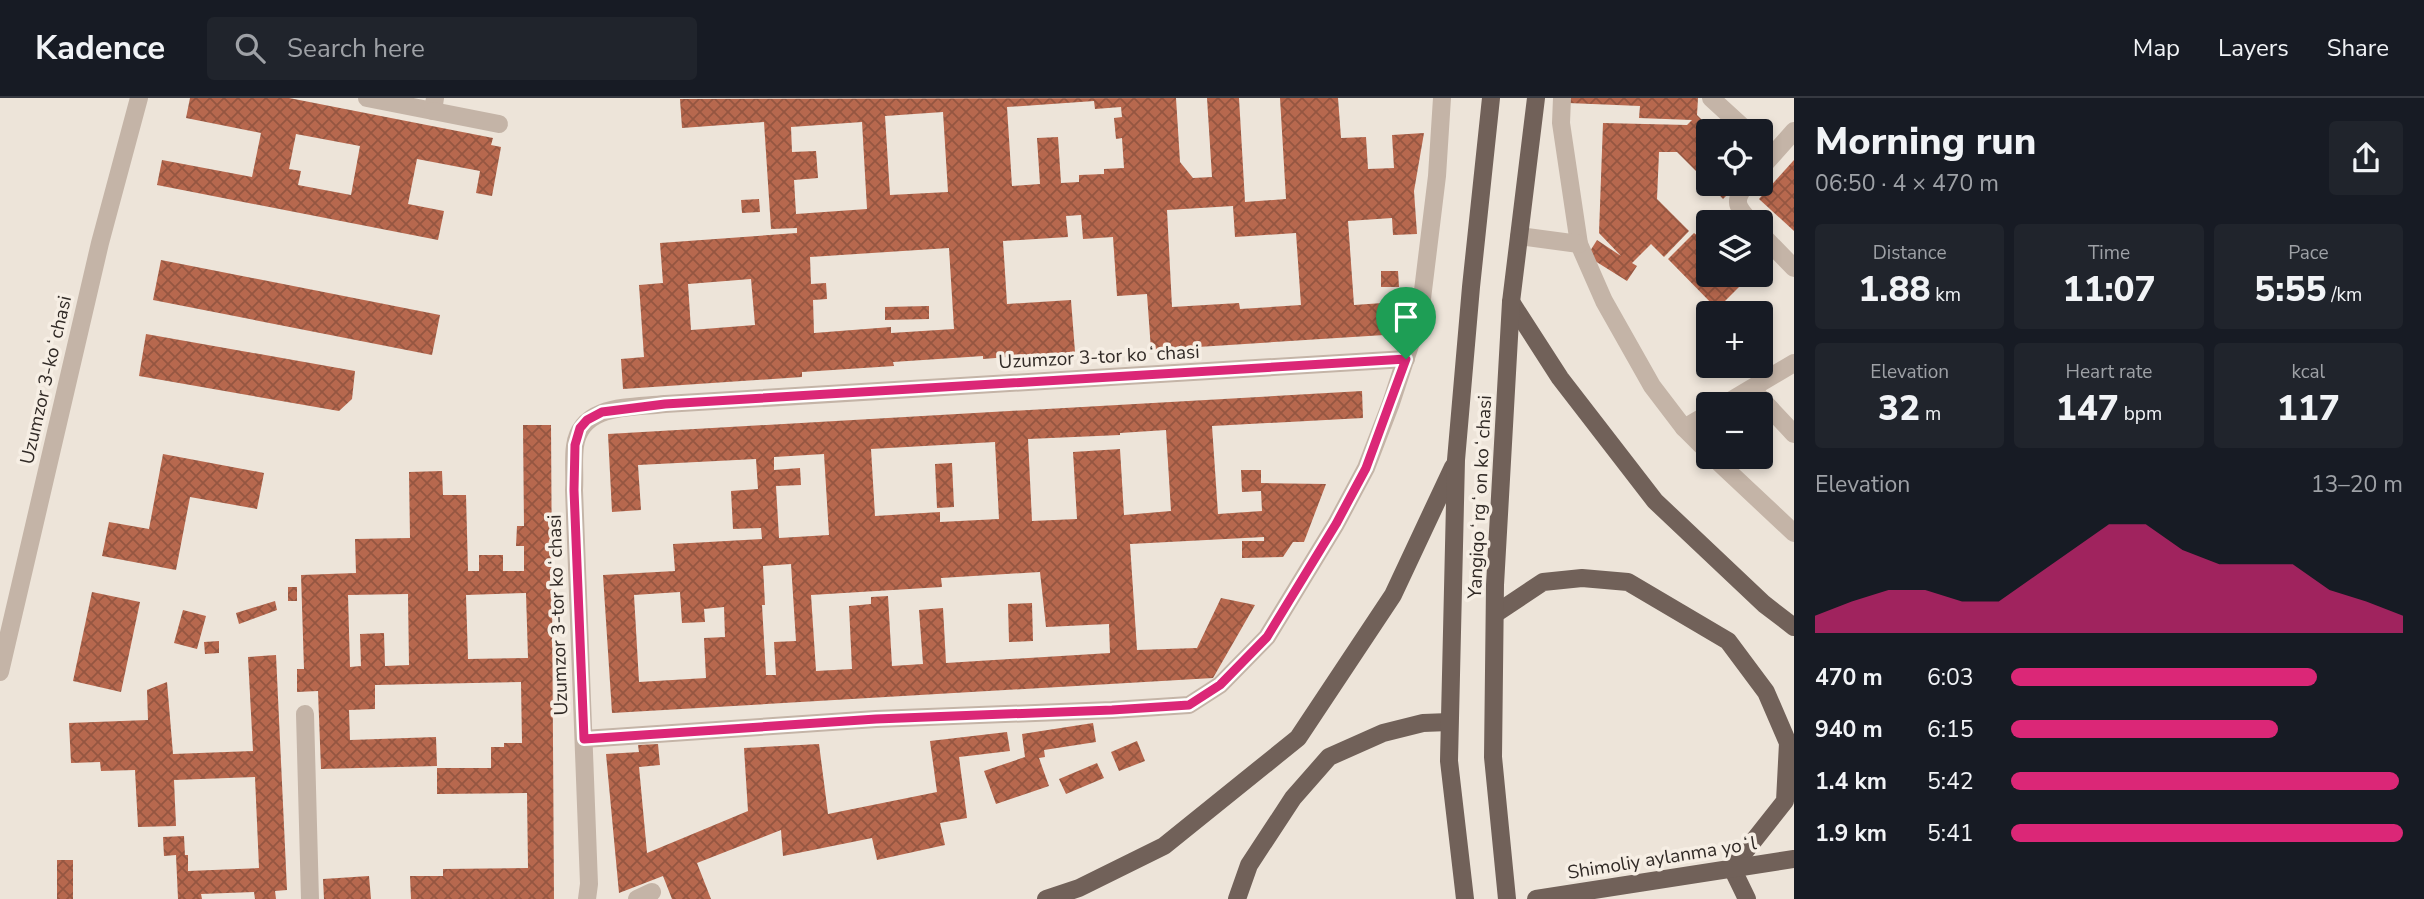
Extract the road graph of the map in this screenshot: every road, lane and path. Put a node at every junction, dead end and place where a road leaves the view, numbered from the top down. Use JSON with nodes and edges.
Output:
{"nodes":[{"id":1,"x":139,"y":98,"type":"edge"},
{"id":2,"x":368,"y":98,"type":"edge"},
{"id":3,"x":1442,"y":98,"type":"edge"},
{"id":4,"x":1491,"y":98,"type":"edge"},
{"id":5,"x":1536,"y":98,"type":"edge"},
{"id":6,"x":1562,"y":98,"type":"edge"},
{"id":7,"x":1711,"y":98,"type":"edge"},
{"id":8,"x":434,"y":105,"type":"edge"},
{"id":9,"x":1733,"y":119,"type":"edge"},
{"id":10,"x":499,"y":124,"type":"dead end"},
{"id":11,"x":1794,"y":131,"type":"edge"},
{"id":12,"x":1773,"y":148,"type":"edge"},
{"id":13,"x":1519,"y":236,"type":"junction"},
{"id":14,"x":1579,"y":244,"type":"junction"},
{"id":15,"x":1773,"y":246,"type":"edge"},
{"id":16,"x":1794,"y":268,"type":"edge"},
{"id":17,"x":1511,"y":302,"type":"junction"},
{"id":18,"x":1406,"y":359,"type":"junction"},
{"id":19,"x":1794,"y":363,"type":"edge"},
{"id":20,"x":1752,"y":389,"type":"junction"},
{"id":21,"x":1747,"y":392,"type":"edge"},
{"id":22,"x":1696,"y":421,"type":"edge"},
{"id":23,"x":1684,"y":428,"type":"junction"},
{"id":24,"x":1794,"y":434,"type":"edge"},
{"id":25,"x":1696,"y":440,"type":"edge"},
{"id":26,"x":1456,"y":460,"type":"junction"},
{"id":27,"x":1727,"y":469,"type":"edge"},
{"id":28,"x":1790,"y":522,"type":"edge"},
{"id":29,"x":1495,"y":614,"type":"junction"},
{"id":30,"x":1794,"y":627,"type":"edge"},
{"id":31,"x":0,"y":672,"type":"edge"},
{"id":32,"x":305,"y":714,"type":"dead end"},
{"id":33,"x":1449,"y":722,"type":"junction"},
{"id":34,"x":584,"y":739,"type":"junction"},
{"id":35,"x":1794,"y":859,"type":"edge"},
{"id":36,"x":1732,"y":868,"type":"junction"},
{"id":37,"x":310,"y":899,"type":"edge"},
{"id":38,"x":587,"y":899,"type":"edge"},
{"id":39,"x":1046,"y":899,"type":"edge"},
{"id":40,"x":1237,"y":899,"type":"edge"},
{"id":41,"x":1465,"y":899,"type":"edge"},
{"id":42,"x":1507,"y":899,"type":"edge"},
{"id":43,"x":1536,"y":899,"type":"edge"},
{"id":44,"x":1747,"y":899,"type":"edge"}],
"edges":[{"from":1,"to":31,"type":"street","name":"Uzumzor 3-koʻchasi"},
{"from":2,"to":8,"type":"street"},
{"from":3,"to":18,"type":"street","name":"Uzumzor 3-tor koʻchasi"},
{"from":4,"to":26,"type":"main road","name":"Yangiqoʻrgʻon koʻchasi"},
{"from":5,"to":13,"type":"main road","name":"Yangiqoʻrgʻon koʻchasi"},
{"from":6,"to":14,"type":"street"},
{"from":7,"to":9,"type":"street"},
{"from":8,"to":10,"type":"street"},
{"from":11,"to":12,"type":"street"},
{"from":13,"to":14,"type":"street"},
{"from":13,"to":17,"type":"main road","name":"Yangiqoʻrgʻon koʻchasi"},
{"from":14,"to":23,"type":"street"},
{"from":15,"to":16,"type":"street"},
{"from":17,"to":29,"type":"main road","name":"Yangiqoʻrgʻon koʻchasi"},
{"from":17,"to":30,"type":"main road"},
{"from":18,"to":34,"type":"street","name":"Uzumzor 3-tor koʻchasi"},
{"from":18,"to":34,"type":"street","name":"Uzumzor 3-tor koʻchasi"},
{"from":19,"to":20,"type":"street"},
{"from":20,"to":21,"type":"street"},
{"from":20,"to":24,"type":"street"},
{"from":22,"to":23,"type":"street"},
{"from":23,"to":25,"type":"street"},
{"from":26,"to":33,"type":"main road","name":"Yangiqoʻrgʻon koʻchasi"},
{"from":26,"to":39,"type":"main road"},
{"from":27,"to":28,"type":"street"},
{"from":29,"to":36,"type":"main road"},
{"from":29,"to":42,"type":"main road","name":"Yangiqoʻrgʻon koʻchasi"},
{"from":32,"to":37,"type":"street"},
{"from":33,"to":40,"type":"main road"},
{"from":33,"to":41,"type":"main road","name":"Yangiqoʻrgʻon koʻchasi"},
{"from":34,"to":38,"type":"street"},
{"from":35,"to":36,"type":"main road","name":"Shimoliy aylanma yoʻl"},
{"from":36,"to":43,"type":"main road","name":"Shimoliy aylanma yoʻl"},
{"from":36,"to":44,"type":"main road"}]}
